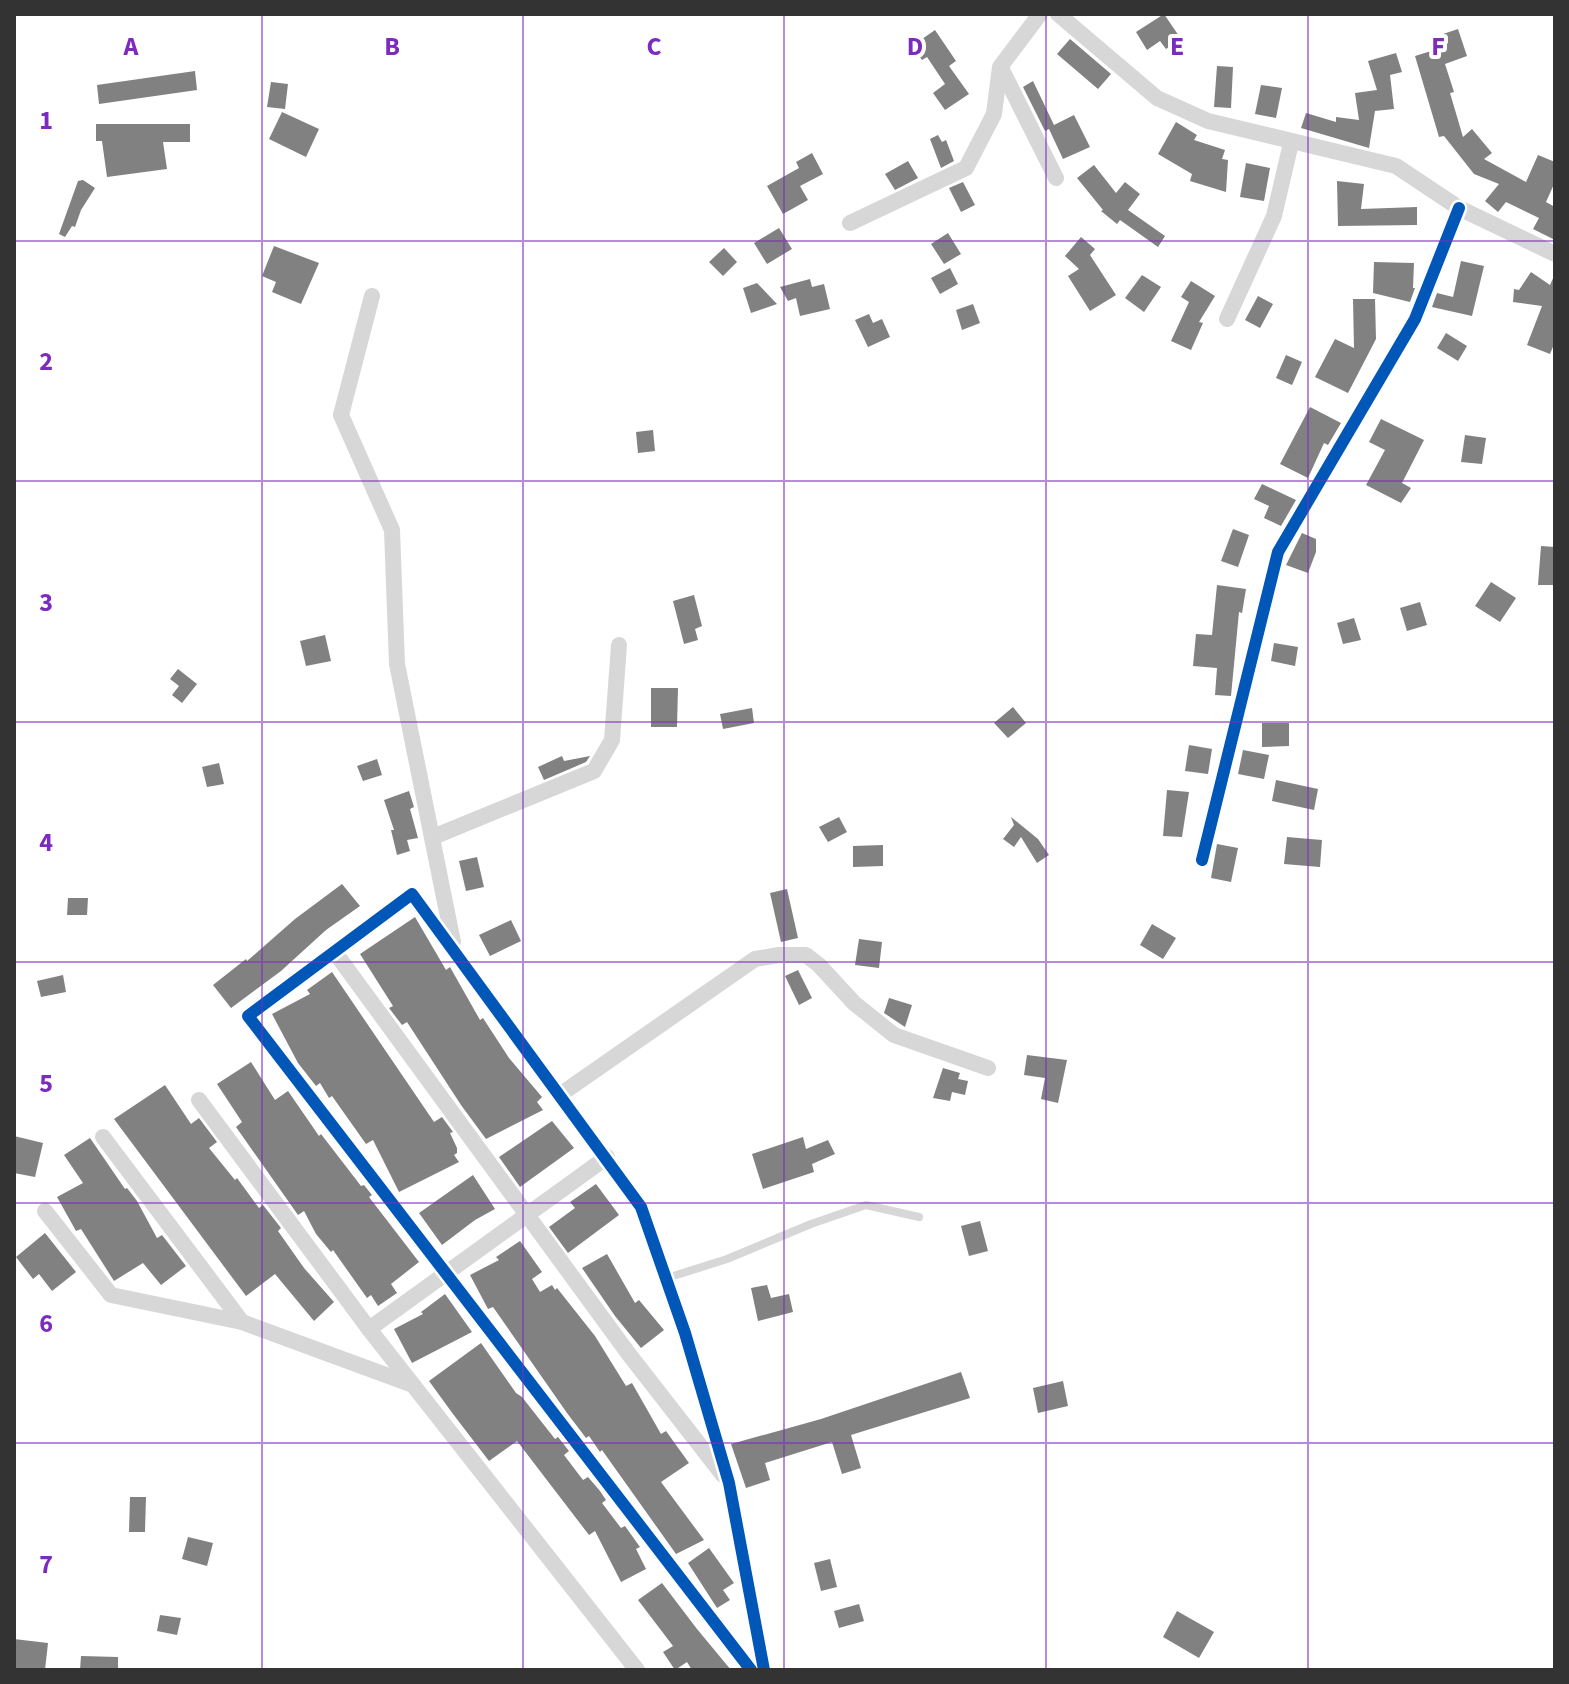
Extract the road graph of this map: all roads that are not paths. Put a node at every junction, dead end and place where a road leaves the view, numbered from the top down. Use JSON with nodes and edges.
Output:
{"nodes":[{"id":1,"x":1040,"y":14,"type":"edge"},
{"id":2,"x":1058,"y":14,"type":"edge"},
{"id":3,"x":1000,"y":67,"type":"junction"},
{"id":4,"x":1291,"y":143,"type":"junction"},
{"id":5,"x":1056,"y":178,"type":"dead end"},
{"id":6,"x":1459,"y":208,"type":"junction"},
{"id":7,"x":850,"y":223,"type":"dead end"},
{"id":8,"x":1555,"y":254,"type":"edge"},
{"id":9,"x":372,"y":296,"type":"dead end"},
{"id":10,"x":1227,"y":319,"type":"dead end"},
{"id":11,"x":619,"y":645,"type":"dead end"},
{"id":12,"x":433,"y":837,"type":"junction"},
{"id":13,"x":1202,"y":860,"type":"dead end"},
{"id":14,"x":454,"y":948,"type":"junction"},
{"id":15,"x":334,"y":951,"type":"junction"},
{"id":16,"x":988,"y":1068,"type":"dead end"},
{"id":17,"x":561,"y":1094,"type":"junction"},
{"id":18,"x":199,"y":1100,"type":"dead end"},
{"id":19,"x":103,"y":1137,"type":"dead end"},
{"id":20,"x":607,"y":1157,"type":"junction"},
{"id":21,"x":45,"y":1211,"type":"dead end"},
{"id":22,"x":528,"y":1214,"type":"junction"},
{"id":23,"x":919,"y":1217,"type":"dead end"},
{"id":24,"x":445,"y":1272,"type":"junction"},
{"id":25,"x":666,"y":1278,"type":"junction"},
{"id":26,"x":242,"y":1322,"type":"junction"},
{"id":27,"x":369,"y":1329,"type":"junction"},
{"id":28,"x":415,"y":1385,"type":"junction"},
{"id":29,"x":729,"y":1483,"type":"junction"},
{"id":30,"x":637,"y":1670,"type":"edge"},
{"id":31,"x":751,"y":1670,"type":"edge"},
{"id":32,"x":764,"y":1670,"type":"edge"}],
"edges":[{"from":1,"to":3,"type":"street"},
{"from":2,"to":4,"type":"street"},
{"from":3,"to":5,"type":"street"},
{"from":3,"to":7,"type":"street"},
{"from":4,"to":6,"type":"street"},
{"from":4,"to":10,"type":"street"},
{"from":6,"to":8,"type":"street"},
{"from":6,"to":13,"type":"street"},
{"from":9,"to":12,"type":"street"},
{"from":11,"to":12,"type":"street"},
{"from":12,"to":14,"type":"street"},
{"from":14,"to":15,"type":"street"},
{"from":14,"to":17,"type":"street"},
{"from":15,"to":22,"type":"street"},
{"from":15,"to":24,"type":"street"},
{"from":16,"to":17,"type":"street"},
{"from":17,"to":20,"type":"street"},
{"from":18,"to":27,"type":"street"},
{"from":19,"to":26,"type":"street"},
{"from":20,"to":22,"type":"street"},
{"from":20,"to":25,"type":"street"},
{"from":21,"to":26,"type":"street"},
{"from":22,"to":24,"type":"street"},
{"from":22,"to":29,"type":"street"},
{"from":23,"to":25,"type":"lane"},
{"from":24,"to":27,"type":"street"},
{"from":24,"to":31,"type":"street"},
{"from":25,"to":29,"type":"street"},
{"from":26,"to":28,"type":"street"},
{"from":27,"to":28,"type":"street"},
{"from":28,"to":30,"type":"street"},
{"from":29,"to":32,"type":"street"}]}
